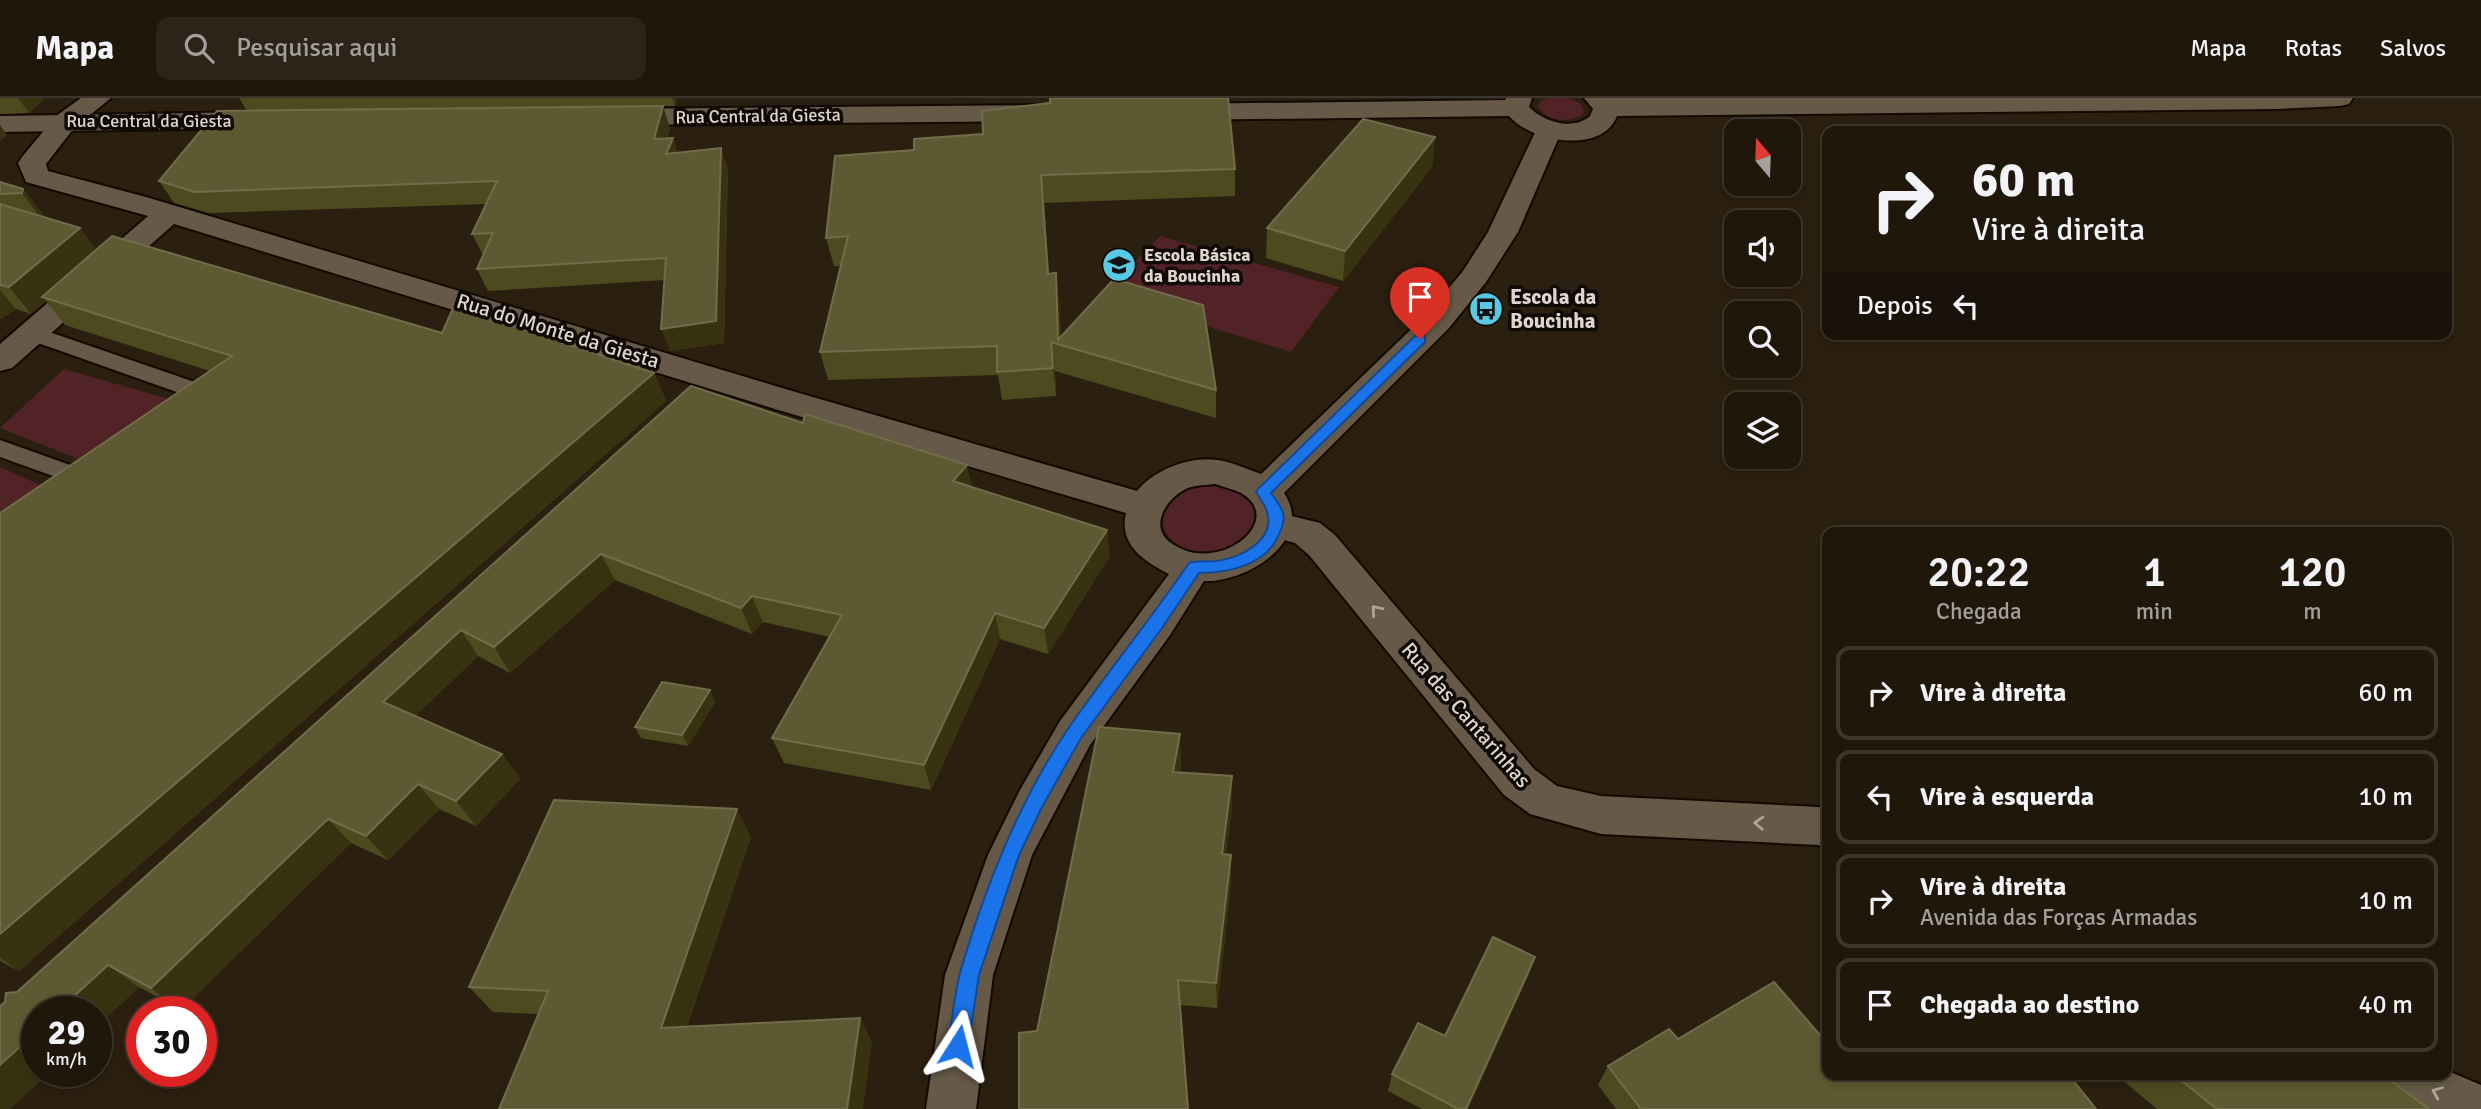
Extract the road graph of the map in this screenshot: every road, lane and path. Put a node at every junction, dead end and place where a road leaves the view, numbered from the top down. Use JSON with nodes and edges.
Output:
{"nodes":[{"id":1,"x":97,"y":98,"type":"edge"},
{"id":2,"x":2340,"y":98,"type":"edge"},
{"id":3,"x":1517,"y":103,"type":"edge"},
{"id":4,"x":1601,"y":103,"type":"edge"},
{"id":5,"x":1150,"y":112,"type":"edge"},
{"id":6,"x":1067,"y":113,"type":"edge"},
{"id":7,"x":595,"y":117,"type":"edge"},
{"id":8,"x":290,"y":120,"type":"edge"},
{"id":9,"x":65,"y":122,"type":"junction"},
{"id":10,"x":0,"y":124,"type":"edge"},
{"id":11,"x":1549,"y":130,"type":"junction"},
{"id":12,"x":168,"y":214,"type":"junction"},
{"id":13,"x":32,"y":333,"type":"junction"},
{"id":14,"x":0,"y":361,"type":"edge"},
{"id":15,"x":715,"y":378,"type":"junction"},
{"id":16,"x":685,"y":405,"type":"edge"},
{"id":17,"x":169,"y":416,"type":"edge"},
{"id":18,"x":0,"y":448,"type":"edge"},
{"id":19,"x":101,"y":462,"type":"edge"},
{"id":20,"x":78,"y":477,"type":"junction"},
{"id":21,"x":56,"y":493,"type":"edge"},
{"id":22,"x":1145,"y":506,"type":"junction"},
{"id":23,"x":1269,"y":509,"type":"junction"},
{"id":24,"x":1194,"y":567,"type":"junction"},
{"id":25,"x":1822,"y":827,"type":"edge"},
{"id":26,"x":2411,"y":1080,"type":"edge"},
{"id":27,"x":951,"y":1109,"type":"edge"},
{"id":28,"x":2477,"y":1109,"type":"edge"}],
"edges":[{"from":1,"to":9,"type":"street"},
{"from":2,"to":4,"type":"street"},
{"from":3,"to":5,"type":"street"},
{"from":3,"to":11,"type":"street"},
{"from":4,"to":11,"type":"street"},
{"from":6,"to":7,"type":"street","name":"Rua Central da Giesta"},
{"from":8,"to":9,"type":"street","name":"Rua Central da Giesta"},
{"from":9,"to":10,"type":"street","name":"Rua Central da Giesta"},
{"from":9,"to":12,"type":"street","name":"Rua do Monte da Giesta"},
{"from":11,"to":23,"type":"street"},
{"from":12,"to":13,"type":"street"},
{"from":12,"to":15,"type":"street","name":"Rua do Monte da Giesta"},
{"from":13,"to":14,"type":"street"},
{"from":13,"to":17,"type":"lane"},
{"from":15,"to":16,"type":"street"},
{"from":15,"to":22,"type":"street","name":"Rua do Monte da Giesta"},
{"from":18,"to":20,"type":"lane"},
{"from":19,"to":20,"type":"lane"},
{"from":20,"to":21,"type":"lane"},
{"from":22,"to":23,"type":"street"},
{"from":22,"to":24,"type":"street"},
{"from":23,"to":24,"type":"street"},
{"from":25,"to":23,"type":"street","name":"Rua das Cantarinhas","one_way":true},
{"from":24,"to":27,"type":"street"},
{"from":28,"to":26,"type":"street","one_way":true}]}
